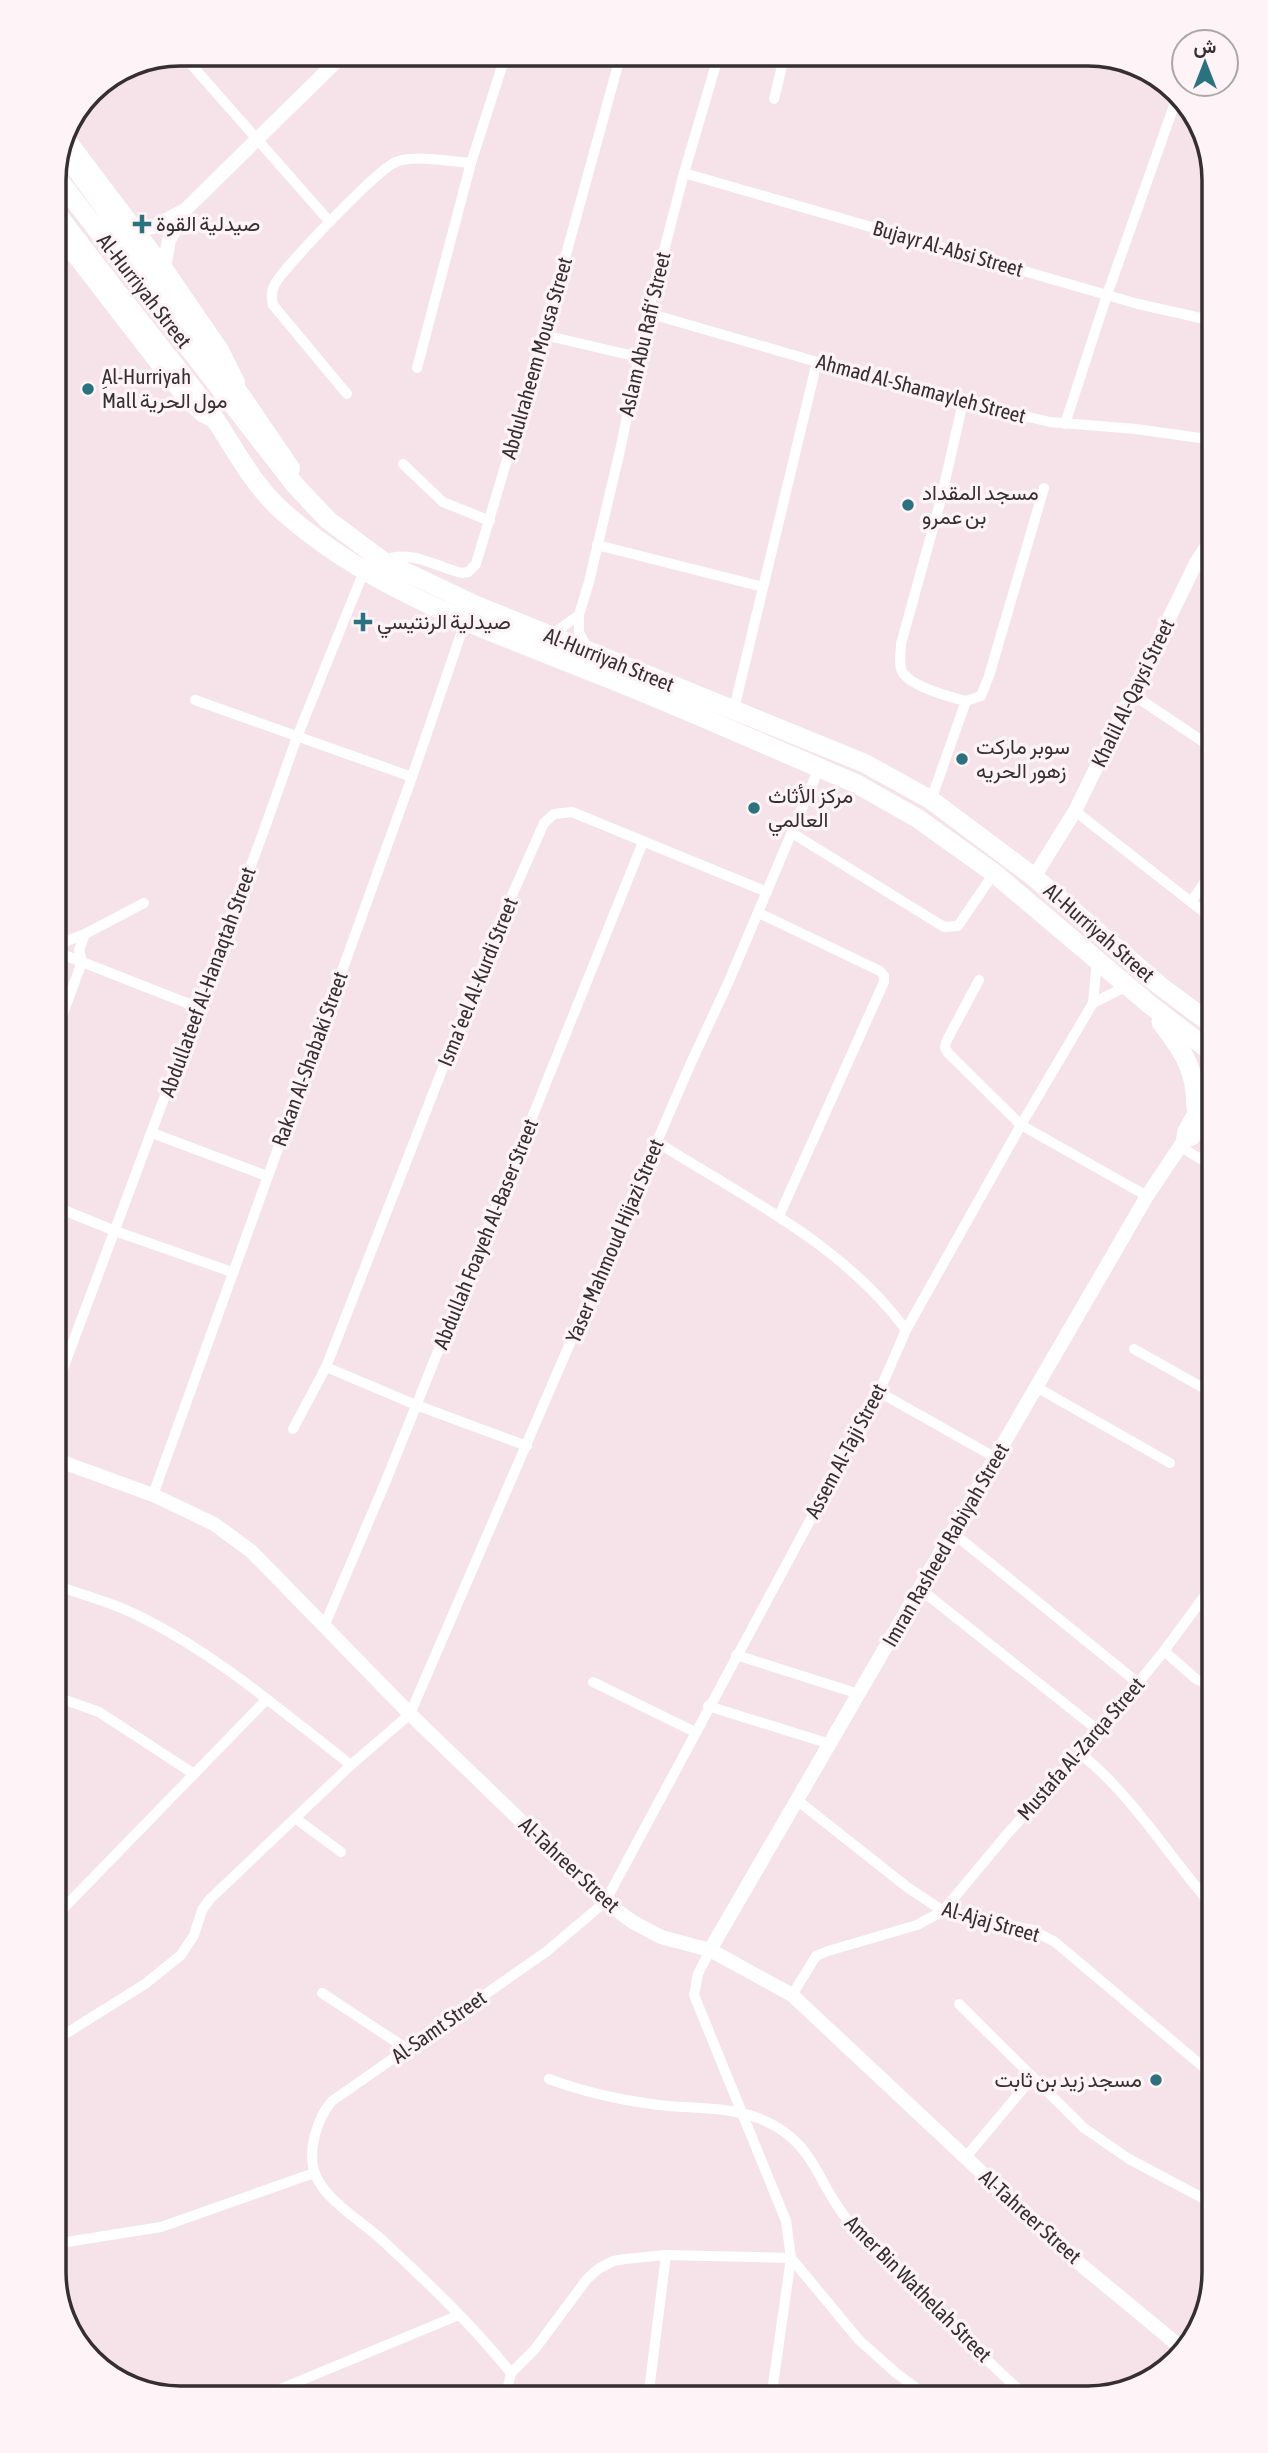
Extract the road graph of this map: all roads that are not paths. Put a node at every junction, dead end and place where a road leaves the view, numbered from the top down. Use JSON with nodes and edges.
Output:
{"nodes":[{"id":1,"x":192,"y":66,"type":"edge"},
{"id":2,"x":332,"y":66,"type":"edge"},
{"id":3,"x":502,"y":66,"type":"edge"},
{"id":4,"x":618,"y":66,"type":"edge"},
{"id":5,"x":715,"y":67,"type":"edge"},
{"id":6,"x":782,"y":67,"type":"edge"},
{"id":7,"x":774,"y":99,"type":"dead end"},
{"id":8,"x":1174,"y":106,"type":"edge"},
{"id":9,"x":258,"y":141,"type":"junction"},
{"id":10,"x":72,"y":145,"type":"edge"},
{"id":11,"x":69,"y":159,"type":"edge"},
{"id":12,"x":471,"y":163,"type":"junction"},
{"id":13,"x":684,"y":173,"type":"junction"},
{"id":14,"x":67,"y":191,"type":"edge"},
{"id":15,"x":185,"y":209,"type":"junction"},
{"id":16,"x":330,"y":222,"type":"junction"},
{"id":17,"x":67,"y":227,"type":"edge"},
{"id":18,"x":135,"y":230,"type":"junction"},
{"id":19,"x":67,"y":246,"type":"edge"},
{"id":20,"x":164,"y":267,"type":"junction"},
{"id":21,"x":1107,"y":295,"type":"junction"},
{"id":22,"x":648,"y":313,"type":"junction"},
{"id":23,"x":1202,"y":318,"type":"edge"},
{"id":24,"x":544,"y":335,"type":"junction"},
{"id":25,"x":638,"y":357,"type":"junction"},
{"id":26,"x":817,"y":362,"type":"junction"},
{"id":27,"x":417,"y":368,"type":"dead end"},
{"id":28,"x":347,"y":394,"type":"dead end"},
{"id":29,"x":241,"y":395,"type":"junction"},
{"id":30,"x":963,"y":402,"type":"junction"},
{"id":31,"x":217,"y":421,"type":"junction"},
{"id":32,"x":1065,"y":424,"type":"junction"},
{"id":33,"x":1199,"y":439,"type":"junction"},
{"id":34,"x":1202,"y":439,"type":"edge"},
{"id":35,"x":1202,"y":441,"type":"edge"},
{"id":36,"x":403,"y":464,"type":"dead end"},
{"id":37,"x":295,"y":485,"type":"junction"},
{"id":38,"x":1044,"y":488,"type":"dead end"},
{"id":39,"x":490,"y":521,"type":"junction"},
{"id":40,"x":597,"y":545,"type":"junction"},
{"id":41,"x":1202,"y":553,"type":"edge"},
{"id":42,"x":383,"y":561,"type":"junction"},
{"id":43,"x":1196,"y":563,"type":"junction"},
{"id":44,"x":1202,"y":567,"type":"edge"},
{"id":45,"x":364,"y":571,"type":"junction"},
{"id":46,"x":764,"y":587,"type":"junction"},
{"id":47,"x":579,"y":615,"type":"junction"},
{"id":48,"x":465,"y":622,"type":"junction"},
{"id":49,"x":550,"y":636,"type":"junction"},
{"id":50,"x":589,"y":651,"type":"junction"},
{"id":51,"x":1132,"y":694,"type":"junction"},
{"id":52,"x":195,"y":701,"type":"dead end"},
{"id":53,"x":966,"y":701,"type":"junction"},
{"id":54,"x":734,"y":709,"type":"junction"},
{"id":55,"x":297,"y":737,"type":"junction"},
{"id":56,"x":1202,"y":740,"type":"edge"},
{"id":57,"x":819,"y":768,"type":"junction"},
{"id":58,"x":412,"y":777,"type":"junction"},
{"id":59,"x":932,"y":800,"type":"junction"},
{"id":60,"x":1075,"y":811,"type":"junction"},
{"id":61,"x":792,"y":833,"type":"junction"},
{"id":62,"x":643,"y":842,"type":"junction"},
{"id":63,"x":994,"y":873,"type":"junction"},
{"id":64,"x":1034,"y":877,"type":"junction"},
{"id":65,"x":1202,"y":885,"type":"edge"},
{"id":66,"x":766,"y":892,"type":"junction"},
{"id":67,"x":1191,"y":901,"type":"junction"},
{"id":68,"x":144,"y":904,"type":"dead end"},
{"id":69,"x":1202,"y":910,"type":"edge"},
{"id":70,"x":759,"y":913,"type":"junction"},
{"id":71,"x":85,"y":933,"type":"junction"},
{"id":72,"x":67,"y":942,"type":"edge"},
{"id":73,"x":67,"y":955,"type":"edge"},
{"id":74,"x":1097,"y":960,"type":"junction"},
{"id":75,"x":82,"y":962,"type":"junction"},
{"id":76,"x":979,"y":981,"type":"dead end"},
{"id":77,"x":1127,"y":986,"type":"junction"},
{"id":78,"x":1093,"y":1003,"type":"junction"},
{"id":79,"x":67,"y":1004,"type":"edge"},
{"id":80,"x":1149,"y":1004,"type":"junction"},
{"id":81,"x":197,"y":1007,"type":"junction"},
{"id":82,"x":1202,"y":1017,"type":"edge"},
{"id":83,"x":1202,"y":1045,"type":"edge"},
{"id":84,"x":1202,"y":1095,"type":"edge"},
{"id":85,"x":1202,"y":1115,"type":"edge"},
{"id":86,"x":1021,"y":1125,"type":"junction"},
{"id":87,"x":152,"y":1133,"type":"junction"},
{"id":88,"x":657,"y":1142,"type":"junction"},
{"id":89,"x":1181,"y":1144,"type":"junction"},
{"id":90,"x":1202,"y":1159,"type":"edge"},
{"id":91,"x":267,"y":1176,"type":"junction"},
{"id":92,"x":1147,"y":1196,"type":"junction"},
{"id":93,"x":67,"y":1211,"type":"edge"},
{"id":94,"x":779,"y":1216,"type":"junction"},
{"id":95,"x":115,"y":1231,"type":"junction"},
{"id":96,"x":232,"y":1272,"type":"junction"},
{"id":97,"x":906,"y":1330,"type":"junction"},
{"id":98,"x":1133,"y":1349,"type":"dead end"},
{"id":99,"x":66,"y":1360,"type":"edge"},
{"id":100,"x":326,"y":1367,"type":"junction"},
{"id":101,"x":1202,"y":1387,"type":"edge"},
{"id":102,"x":1038,"y":1388,"type":"junction"},
{"id":103,"x":879,"y":1392,"type":"junction"},
{"id":104,"x":416,"y":1405,"type":"junction"},
{"id":105,"x":293,"y":1429,"type":"dead end"},
{"id":106,"x":527,"y":1446,"type":"junction"},
{"id":107,"x":996,"y":1458,"type":"junction"},
{"id":108,"x":1170,"y":1463,"type":"dead end"},
{"id":109,"x":66,"y":1464,"type":"edge"},
{"id":110,"x":153,"y":1495,"type":"junction"},
{"id":111,"x":953,"y":1533,"type":"junction"},
{"id":112,"x":66,"y":1589,"type":"edge"},
{"id":113,"x":920,"y":1589,"type":"junction"},
{"id":114,"x":1202,"y":1599,"type":"edge"},
{"id":115,"x":325,"y":1625,"type":"junction"},
{"id":116,"x":1164,"y":1651,"type":"junction"},
{"id":117,"x":736,"y":1655,"type":"junction"},
{"id":118,"x":1202,"y":1681,"type":"edge"},
{"id":119,"x":593,"y":1682,"type":"dead end"},
{"id":120,"x":1138,"y":1683,"type":"junction"},
{"id":121,"x":859,"y":1694,"type":"junction"},
{"id":122,"x":267,"y":1699,"type":"junction"},
{"id":123,"x":66,"y":1700,"type":"edge"},
{"id":124,"x":708,"y":1706,"type":"junction"},
{"id":125,"x":410,"y":1714,"type":"junction"},
{"id":126,"x":1099,"y":1731,"type":"junction"},
{"id":127,"x":695,"y":1732,"type":"junction"},
{"id":128,"x":830,"y":1744,"type":"junction"},
{"id":129,"x":1081,"y":1754,"type":"junction"},
{"id":130,"x":351,"y":1765,"type":"junction"},
{"id":131,"x":194,"y":1773,"type":"junction"},
{"id":132,"x":797,"y":1800,"type":"junction"},
{"id":133,"x":295,"y":1818,"type":"junction"},
{"id":134,"x":341,"y":1852,"type":"dead end"},
{"id":135,"x":1202,"y":1893,"type":"edge"},
{"id":136,"x":605,"y":1902,"type":"junction"},
{"id":137,"x":66,"y":1905,"type":"edge"},
{"id":138,"x":943,"y":1911,"type":"junction"},
{"id":139,"x":710,"y":1950,"type":"junction"},
{"id":140,"x":322,"y":1993,"type":"dead end"},
{"id":141,"x":792,"y":1995,"type":"junction"},
{"id":142,"x":959,"y":2004,"type":"dead end"},
{"id":143,"x":66,"y":2033,"type":"edge"},
{"id":144,"x":407,"y":2049,"type":"junction"},
{"id":145,"x":1202,"y":2066,"type":"edge"},
{"id":146,"x":1032,"y":2078,"type":"junction"},
{"id":147,"x":549,"y":2080,"type":"dead end"},
{"id":148,"x":741,"y":2113,"type":"junction"},
{"id":149,"x":965,"y":2158,"type":"junction"},
{"id":150,"x":314,"y":2173,"type":"junction"},
{"id":151,"x":1202,"y":2197,"type":"edge"},
{"id":152,"x":66,"y":2242,"type":"edge"},
{"id":153,"x":666,"y":2255,"type":"junction"},
{"id":154,"x":791,"y":2258,"type":"junction"},
{"id":155,"x":459,"y":2315,"type":"junction"},
{"id":156,"x":1176,"y":2344,"type":"edge"},
{"id":157,"x":511,"y":2373,"type":"junction"},
{"id":158,"x":287,"y":2386,"type":"edge"},
{"id":159,"x":508,"y":2386,"type":"edge"},
{"id":160,"x":650,"y":2386,"type":"edge"},
{"id":161,"x":773,"y":2386,"type":"edge"},
{"id":162,"x":914,"y":2386,"type":"edge"},
{"id":163,"x":1014,"y":2386,"type":"edge"}],
"edges":[{"from":1,"to":9,"type":"street"},
{"from":2,"to":9,"type":"street"},
{"from":3,"to":12,"type":"street"},
{"from":4,"to":24,"type":"street","name":"Abdulraheem Mousa Street"},
{"from":5,"to":13,"type":"street","name":"Aslam Abu Rafi‘ Street"},
{"from":6,"to":7,"type":"street"},
{"from":8,"to":21,"type":"street"},
{"from":9,"to":15,"type":"street"},
{"from":9,"to":16,"type":"street"},
{"from":10,"to":18,"type":"main road"},
{"from":11,"to":29,"type":"main road"},
{"from":12,"to":16,"type":"street"},
{"from":12,"to":27,"type":"street"},
{"from":13,"to":21,"type":"street","name":"Bujayr Al-Absi Street"},
{"from":13,"to":22,"type":"street","name":"Aslam Abu Rafi‘ Street"},
{"from":14,"to":37,"type":"highway","name":"Al-Hurriyah Street"},
{"from":15,"to":18,"type":"street"},
{"from":15,"to":20,"type":"street"},
{"from":16,"to":28,"type":"street"},
{"from":17,"to":31,"type":"highway","name":"Al-Hurriyah Street"},
{"from":18,"to":20,"type":"main road"},
{"from":19,"to":31,"type":"main road"},
{"from":20,"to":29,"type":"main road"},
{"from":21,"to":23,"type":"street","name":"Bujayr Al-Absi Street"},
{"from":21,"to":32,"type":"street"},
{"from":22,"to":25,"type":"street","name":"Aslam Abu Rafi‘ Street"},
{"from":22,"to":26,"type":"street","name":"Ahmad Al-Shamayleh Street"},
{"from":24,"to":25,"type":"street"},
{"from":24,"to":39,"type":"street","name":"Abdulraheem Mousa Street"},
{"from":25,"to":40,"type":"street","name":"Aslam Abu Rafi‘ Street"},
{"from":26,"to":30,"type":"street","name":"Ahmad Al-Shamayleh Street"},
{"from":26,"to":46,"type":"street"},
{"from":29,"to":37,"type":"main road"},
{"from":30,"to":32,"type":"street","name":"Ahmad Al-Shamayleh Street"},
{"from":30,"to":53,"type":"street"},
{"from":31,"to":45,"type":"highway","name":"Al-Hurriyah Street"},
{"from":32,"to":33,"type":"street","name":"Ahmad Al-Shamayleh Street"},
{"from":33,"to":34,"type":"street","name":"Ahmad Al-Shamayleh Street"},
{"from":33,"to":35,"type":"street","name":"Ahmad Al-Shamayleh Street"},
{"from":36,"to":39,"type":"street"},
{"from":37,"to":42,"type":"highway","name":"Al-Hurriyah Street"},
{"from":38,"to":53,"type":"street"},
{"from":39,"to":42,"type":"street","name":"Abdulraheem Mousa Street"},
{"from":40,"to":46,"type":"street"},
{"from":40,"to":47,"type":"street","name":"Aslam Abu Rafi‘ Street"},
{"from":41,"to":43,"type":"street","name":"Khalil Al-Qaysi Street"},
{"from":42,"to":49,"type":"highway","name":"Al-Hurriyah Street"},
{"from":43,"to":44,"type":"street"},
{"from":43,"to":51,"type":"street","name":"Khalil Al-Qaysi Street"},
{"from":45,"to":48,"type":"highway","name":"Al-Hurriyah Street"},
{"from":45,"to":55,"type":"street","name":"Abdullateef Al-Hanaqtah Street"},
{"from":46,"to":54,"type":"street"},
{"from":47,"to":49,"type":"street"},
{"from":47,"to":50,"type":"street","name":"Aslam Abu Rafi‘ Street"},
{"from":48,"to":57,"type":"highway","name":"Al-Hurriyah Street"},
{"from":48,"to":58,"type":"street","name":"Rakan Al-Shabaki Street"},
{"from":49,"to":50,"type":"highway","name":"Al-Hurriyah Street"},
{"from":50,"to":54,"type":"highway","name":"Al-Hurriyah Street"},
{"from":51,"to":56,"type":"street"},
{"from":51,"to":60,"type":"street","name":"Khalil Al-Qaysi Street"},
{"from":52,"to":55,"type":"street"},
{"from":53,"to":59,"type":"street"},
{"from":54,"to":59,"type":"highway","name":"Al-Hurriyah Street"},
{"from":55,"to":58,"type":"street"},
{"from":55,"to":81,"type":"street","name":"Abdullateef Al-Hanaqtah Street"},
{"from":57,"to":61,"type":"street","name":"Yaser Mahmoud Hijazi Street"},
{"from":57,"to":63,"type":"highway","name":"Al-Hurriyah Street"},
{"from":58,"to":91,"type":"street","name":"Rakan Al-Shabaki Street"},
{"from":59,"to":64,"type":"highway","name":"Al-Hurriyah Street"},
{"from":60,"to":64,"type":"street","name":"Khalil Al-Qaysi Street"},
{"from":60,"to":67,"type":"street"},
{"from":61,"to":63,"type":"street"},
{"from":61,"to":66,"type":"street","name":"Yaser Mahmoud Hijazi Street"},
{"from":62,"to":66,"type":"street","name":"Isma‘eel Al-Kurdi Street"},
{"from":62,"to":100,"type":"street","name":"Isma‘eel Al-Kurdi Street"},
{"from":62,"to":104,"type":"street","name":"Abdullah Foayeh Al-Baser Street"},
{"from":63,"to":74,"type":"highway","name":"Al-Hurriyah Street"},
{"from":64,"to":82,"type":"highway","name":"Al-Hurriyah Street"},
{"from":65,"to":67,"type":"street"},
{"from":66,"to":70,"type":"street","name":"Yaser Mahmoud Hijazi Street"},
{"from":67,"to":69,"type":"street"},
{"from":68,"to":71,"type":"street"},
{"from":70,"to":88,"type":"street","name":"Yaser Mahmoud Hijazi Street"},
{"from":70,"to":94,"type":"street"},
{"from":71,"to":72,"type":"street"},
{"from":71,"to":75,"type":"street"},
{"from":73,"to":75,"type":"street"},
{"from":74,"to":77,"type":"highway","name":"Al-Hurriyah Street"},
{"from":74,"to":78,"type":"street","name":"Assem Al-Taji Street"},
{"from":75,"to":79,"type":"street"},
{"from":75,"to":81,"type":"street"},
{"from":76,"to":86,"type":"street"},
{"from":77,"to":78,"type":"street"},
{"from":77,"to":80,"type":"highway","name":"Al-Hurriyah Street"},
{"from":78,"to":86,"type":"street","name":"Assem Al-Taji Street"},
{"from":80,"to":83,"type":"highway","name":"Al-Hurriyah Street"},
{"from":80,"to":84,"type":"highway"},
{"from":81,"to":87,"type":"street","name":"Abdullateef Al-Hanaqtah Street"},
{"from":85,"to":89,"type":"street","name":"Imran Rasheed Rabiyah Street"},
{"from":86,"to":92,"type":"street"},
{"from":86,"to":97,"type":"street","name":"Assem Al-Taji Street"},
{"from":87,"to":91,"type":"street"},
{"from":87,"to":95,"type":"street","name":"Abdullateef Al-Hanaqtah Street"},
{"from":88,"to":94,"type":"street"},
{"from":88,"to":106,"type":"street","name":"Yaser Mahmoud Hijazi Street"},
{"from":89,"to":90,"type":"street"},
{"from":89,"to":92,"type":"street","name":"Imran Rasheed Rabiyah Street"},
{"from":91,"to":96,"type":"street","name":"Rakan Al-Shabaki Street"},
{"from":92,"to":102,"type":"street","name":"Imran Rasheed Rabiyah Street"},
{"from":93,"to":95,"type":"street"},
{"from":94,"to":97,"type":"street"},
{"from":95,"to":96,"type":"street"},
{"from":95,"to":99,"type":"street","name":"Abdullateef Al-Hanaqtah Street"},
{"from":96,"to":110,"type":"street","name":"Rakan Al-Shabaki Street"},
{"from":97,"to":103,"type":"street","name":"Assem Al-Taji Street"},
{"from":98,"to":101,"type":"street"},
{"from":100,"to":104,"type":"street"},
{"from":100,"to":105,"type":"street","name":"Isma‘eel Al-Kurdi Street"},
{"from":102,"to":107,"type":"street","name":"Imran Rasheed Rabiyah Street"},
{"from":102,"to":108,"type":"street"},
{"from":103,"to":107,"type":"street"},
{"from":103,"to":117,"type":"street","name":"Assem Al-Taji Street"},
{"from":104,"to":106,"type":"street"},
{"from":104,"to":115,"type":"street","name":"Abdullah Foayeh Al-Baser Street"},
{"from":106,"to":125,"type":"street","name":"Yaser Mahmoud Hijazi Street"},
{"from":107,"to":111,"type":"street","name":"Imran Rasheed Rabiyah Street"},
{"from":109,"to":110,"type":"street","name":"Al-Tahreer Street"},
{"from":110,"to":115,"type":"street","name":"Al-Tahreer Street"},
{"from":111,"to":113,"type":"street","name":"Imran Rasheed Rabiyah Street"},
{"from":111,"to":120,"type":"street"},
{"from":112,"to":122,"type":"street"},
{"from":113,"to":121,"type":"street","name":"Imran Rasheed Rabiyah Street"},
{"from":113,"to":126,"type":"street"},
{"from":114,"to":116,"type":"street","name":"Mustafa Al-Zarqa Street"},
{"from":115,"to":125,"type":"street","name":"Al-Tahreer Street"},
{"from":116,"to":118,"type":"street"},
{"from":116,"to":120,"type":"street","name":"Mustafa Al-Zarqa Street"},
{"from":117,"to":121,"type":"street"},
{"from":117,"to":124,"type":"street","name":"Assem Al-Taji Street"},
{"from":119,"to":127,"type":"street"},
{"from":120,"to":126,"type":"street","name":"Mustafa Al-Zarqa Street"},
{"from":121,"to":128,"type":"street","name":"Imran Rasheed Rabiyah Street"},
{"from":122,"to":130,"type":"street"},
{"from":122,"to":131,"type":"street"},
{"from":123,"to":131,"type":"street"},
{"from":124,"to":127,"type":"street","name":"Assem Al-Taji Street"},
{"from":124,"to":128,"type":"street"},
{"from":125,"to":130,"type":"street"},
{"from":125,"to":136,"type":"street","name":"Al-Tahreer Street"},
{"from":126,"to":129,"type":"street","name":"Mustafa Al-Zarqa Street"},
{"from":127,"to":136,"type":"street","name":"Assem Al-Taji Street"},
{"from":128,"to":132,"type":"street","name":"Imran Rasheed Rabiyah Street"},
{"from":129,"to":135,"type":"street"},
{"from":129,"to":138,"type":"street","name":"Mustafa Al-Zarqa Street"},
{"from":130,"to":133,"type":"street"},
{"from":131,"to":137,"type":"street"},
{"from":132,"to":138,"type":"street","name":"Al-Ajaj Street"},
{"from":132,"to":139,"type":"street","name":"Imran Rasheed Rabiyah Street"},
{"from":133,"to":134,"type":"street"},
{"from":133,"to":143,"type":"street"},
{"from":136,"to":139,"type":"street","name":"Al-Tahreer Street"},
{"from":136,"to":144,"type":"street","name":"Al-Samt Street"},
{"from":138,"to":141,"type":"street"},
{"from":138,"to":145,"type":"street","name":"Al-Ajaj Street"},
{"from":139,"to":141,"type":"street","name":"Al-Tahreer Street"},
{"from":139,"to":148,"type":"street"},
{"from":140,"to":144,"type":"street"},
{"from":141,"to":149,"type":"street","name":"Al-Tahreer Street"},
{"from":142,"to":146,"type":"street"},
{"from":144,"to":150,"type":"street","name":"Al-Samt Street"},
{"from":146,"to":149,"type":"street"},
{"from":146,"to":151,"type":"street"},
{"from":147,"to":148,"type":"street","name":"Amer Bin Wathelah Street"},
{"from":148,"to":154,"type":"street"},
{"from":148,"to":163,"type":"street","name":"Amer Bin Wathelah Street"},
{"from":149,"to":156,"type":"street","name":"Al-Tahreer Street"},
{"from":150,"to":152,"type":"street"},
{"from":150,"to":155,"type":"street"},
{"from":153,"to":154,"type":"street"},
{"from":153,"to":157,"type":"street"},
{"from":153,"to":160,"type":"street"},
{"from":154,"to":161,"type":"street"},
{"from":154,"to":162,"type":"street"},
{"from":155,"to":157,"type":"street"},
{"from":155,"to":158,"type":"street"},
{"from":157,"to":159,"type":"street"}]}
